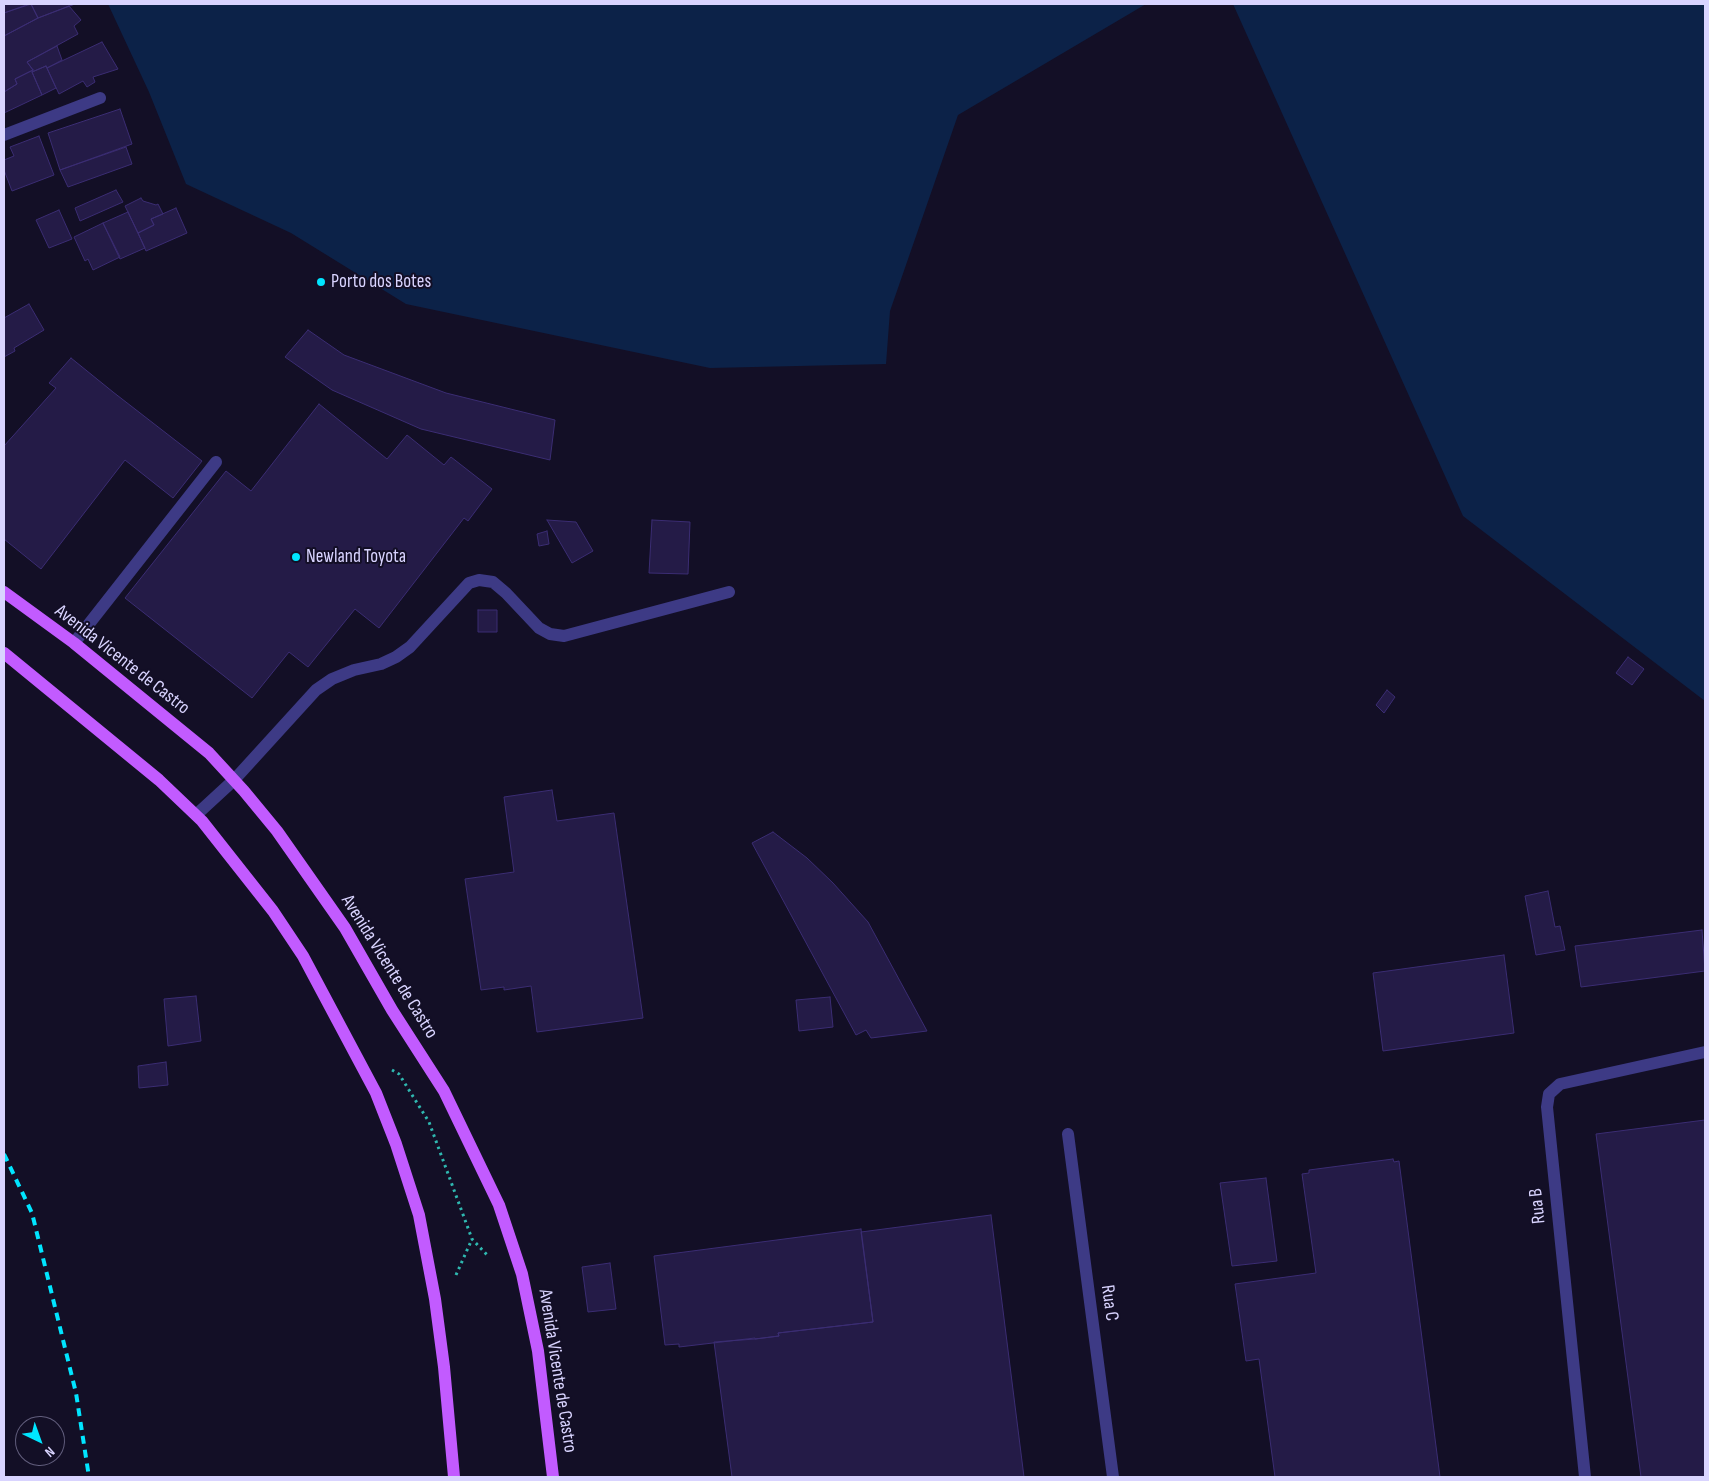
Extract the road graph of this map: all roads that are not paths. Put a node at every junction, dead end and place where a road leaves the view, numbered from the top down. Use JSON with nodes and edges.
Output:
{"nodes":[{"id":1,"x":100,"y":98,"type":"dead end"},
{"id":2,"x":4,"y":135,"type":"edge"},
{"id":3,"x":216,"y":462,"type":"dead end"},
{"id":4,"x":4,"y":592,"type":"edge"},
{"id":5,"x":729,"y":592,"type":"dead end"},
{"id":6,"x":74,"y":643,"type":"junction"},
{"id":7,"x":4,"y":654,"type":"edge"},
{"id":8,"x":234,"y":780,"type":"junction"},
{"id":9,"x":196,"y":815,"type":"junction"},
{"id":10,"x":1705,"y":1052,"type":"edge"},
{"id":11,"x":1068,"y":1134,"type":"dead end"},
{"id":12,"x":454,"y":1477,"type":"edge"},
{"id":13,"x":553,"y":1477,"type":"edge"},
{"id":14,"x":1113,"y":1477,"type":"edge"},
{"id":15,"x":1585,"y":1477,"type":"edge"}],
"edges":[{"from":1,"to":2,"type":"street"},
{"from":3,"to":6,"type":"street"},
{"from":4,"to":6,"type":"main road","name":"Avenida Vicente de Castro"},
{"from":5,"to":8,"type":"street"},
{"from":6,"to":8,"type":"main road","name":"Avenida Vicente de Castro"},
{"from":7,"to":9,"type":"main road"},
{"from":8,"to":9,"type":"street"},
{"from":8,"to":13,"type":"main road","name":"Avenida Vicente de Castro"},
{"from":9,"to":12,"type":"main road"},
{"from":10,"to":15,"type":"street","name":"Rua B"},
{"from":11,"to":14,"type":"street","name":"Rua C"}]}
